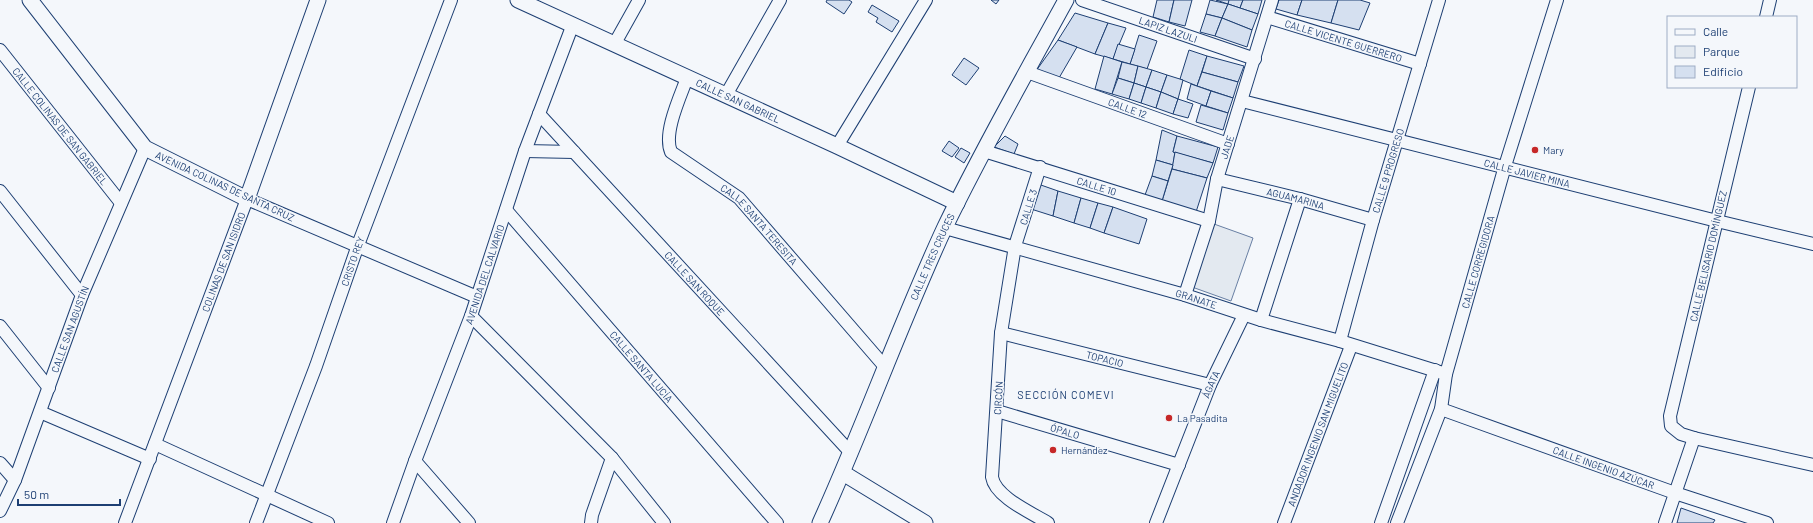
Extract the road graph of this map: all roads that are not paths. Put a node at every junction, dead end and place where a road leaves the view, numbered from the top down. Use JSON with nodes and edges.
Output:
{"nodes":[{"id":1,"x":30,"y":0,"type":"edge"},
{"id":2,"x":318,"y":0,"type":"edge"},
{"id":3,"x":451,"y":0,"type":"edge"},
{"id":4,"x":518,"y":0,"type":"edge"},
{"id":5,"x":639,"y":0,"type":"edge"},
{"id":6,"x":780,"y":0,"type":"edge"},
{"id":7,"x":926,"y":0,"type":"edge"},
{"id":8,"x":1066,"y":0,"type":"edge"},
{"id":9,"x":1082,"y":0,"type":"edge"},
{"id":10,"x":1272,"y":0,"type":"edge"},
{"id":11,"x":1439,"y":0,"type":"edge"},
{"id":12,"x":1557,"y":0,"type":"edge"},
{"id":13,"x":1770,"y":0,"type":"edge"},
{"id":14,"x":1766,"y":16,"type":"edge"},
{"id":15,"x":1267,"y":17,"type":"junction"},
{"id":16,"x":573,"y":24,"type":"junction"},
{"id":17,"x":615,"y":43,"type":"junction"},
{"id":18,"x":0,"y":50,"type":"edge"},
{"id":19,"x":1254,"y":59,"type":"junction"},
{"id":20,"x":1420,"y":64,"type":"junction"},
{"id":21,"x":1027,"y":72,"type":"junction"},
{"id":22,"x":687,"y":78,"type":"junction"},
{"id":23,"x":1749,"y":88,"type":"edge"},
{"id":24,"x":726,"y":95,"type":"junction"},
{"id":25,"x":1242,"y":100,"type":"junction"},
{"id":26,"x":539,"y":114,"type":"junction"},
{"id":27,"x":1397,"y":140,"type":"junction"},
{"id":28,"x":1228,"y":144,"type":"junction"},
{"id":29,"x":837,"y":146,"type":"junction"},
{"id":30,"x":145,"y":148,"type":"junction"},
{"id":31,"x":525,"y":151,"type":"junction"},
{"id":32,"x":984,"y":151,"type":"junction"},
{"id":33,"x":574,"y":152,"type":"junction"},
{"id":34,"x":1505,"y":166,"type":"junction"},
{"id":35,"x":1040,"y":167,"type":"junction"},
{"id":36,"x":1217,"y":178,"type":"junction"},
{"id":37,"x":0,"y":191,"type":"edge"},
{"id":38,"x":247,"y":199,"type":"junction"},
{"id":39,"x":1300,"y":199,"type":"junction"},
{"id":40,"x":121,"y":203,"type":"junction"},
{"id":41,"x":957,"y":204,"type":"junction"},
{"id":42,"x":506,"y":210,"type":"junction"},
{"id":43,"x":1209,"y":220,"type":"junction"},
{"id":44,"x":1373,"y":220,"type":"junction"},
{"id":45,"x":1717,"y":221,"type":"junction"},
{"id":46,"x":945,"y":228,"type":"junction"},
{"id":47,"x":1813,"y":244,"type":"edge"},
{"id":48,"x":358,"y":245,"type":"junction"},
{"id":49,"x":1016,"y":246,"type":"junction"},
{"id":50,"x":82,"y":295,"type":"junction"},
{"id":51,"x":1185,"y":295,"type":"junction"},
{"id":52,"x":477,"y":297,"type":"junction"},
{"id":53,"x":1244,"y":315,"type":"junction"},
{"id":54,"x":472,"y":316,"type":"junction"},
{"id":55,"x":1262,"y":320,"type":"junction"},
{"id":56,"x":0,"y":326,"type":"edge"},
{"id":57,"x":1001,"y":333,"type":"junction"},
{"id":58,"x":1345,"y":343,"type":"junction"},
{"id":59,"x":886,"y":368,"type":"junction"},
{"id":60,"x":1441,"y":372,"type":"junction"},
{"id":61,"x":1210,"y":385,"type":"junction"},
{"id":62,"x":49,"y":388,"type":"junction"},
{"id":63,"x":1441,"y":409,"type":"junction"},
{"id":64,"x":997,"y":411,"type":"junction"},
{"id":65,"x":40,"y":412,"type":"junction"},
{"id":66,"x":1694,"y":438,"type":"junction"},
{"id":67,"x":155,"y":444,"type":"junction"},
{"id":68,"x":851,"y":453,"type":"junction"},
{"id":69,"x":612,"y":458,"type":"junction"},
{"id":70,"x":150,"y":459,"type":"junction"},
{"id":71,"x":415,"y":461,"type":"junction"},
{"id":72,"x":0,"y":463,"type":"edge"},
{"id":73,"x":1179,"y":465,"type":"junction"},
{"id":74,"x":1813,"y":465,"type":"edge"},
{"id":75,"x":843,"y":473,"type":"junction"},
{"id":76,"x":15,"y":480,"type":"junction"},
{"id":77,"x":1675,"y":493,"type":"junction"},
{"id":78,"x":266,"y":496,"type":"junction"},
{"id":79,"x":0,"y":511,"type":"edge"},
{"id":80,"x":125,"y":523,"type":"edge"},
{"id":81,"x":256,"y":523,"type":"edge"},
{"id":82,"x":328,"y":523,"type":"edge"},
{"id":83,"x":393,"y":523,"type":"edge"},
{"id":84,"x":469,"y":523,"type":"edge"},
{"id":85,"x":591,"y":523,"type":"edge"},
{"id":86,"x":664,"y":523,"type":"edge"},
{"id":87,"x":777,"y":523,"type":"edge"},
{"id":88,"x":820,"y":523,"type":"edge"},
{"id":89,"x":925,"y":523,"type":"edge"},
{"id":90,"x":1048,"y":523,"type":"edge"},
{"id":91,"x":1156,"y":523,"type":"edge"},
{"id":92,"x":1284,"y":523,"type":"edge"},
{"id":93,"x":1381,"y":523,"type":"edge"},
{"id":94,"x":1397,"y":523,"type":"edge"},
{"id":95,"x":1664,"y":523,"type":"edge"},
{"id":96,"x":1767,"y":523,"type":"edge"}],
"edges":[{"from":1,"to":30,"type":"street","name":"AVENIDA COLINAS DE SANTA CRUZ"},
{"from":2,"to":38,"type":"street","name":"COLINAS DE SAN ISIDRO"},
{"from":3,"to":48,"type":"street","name":"CRISTO REY"},
{"from":4,"to":16,"type":"street","name":"CALLE SAN GABRIEL"},
{"from":5,"to":17,"type":"street"},
{"from":6,"to":24,"type":"street"},
{"from":7,"to":29,"type":"street"},
{"from":8,"to":21,"type":"street","name":"CALLE TRES CRUCES"},
{"from":9,"to":19,"type":"street","name":"LAPIZ LAZULI"},
{"from":10,"to":15,"type":"street","name":"JADE"},
{"from":11,"to":20,"type":"street","name":"CALLE 9 PROGRESO"},
{"from":12,"to":34,"type":"street","name":"CALLE CORREGIDORA"},
{"from":13,"to":14,"type":"street"},
{"from":15,"to":19,"type":"street","name":"JADE"},
{"from":15,"to":20,"type":"street","name":"CALLE VICENTE GUERRERO"},
{"from":16,"to":17,"type":"street","name":"CALLE SAN GABRIEL"},
{"from":16,"to":26,"type":"street","name":"AVENIDA DEL CALVARIO"},
{"from":17,"to":22,"type":"street","name":"CALLE SAN GABRIEL"},
{"from":18,"to":40,"type":"street","name":"CALLE COLINAS DE SAN GABRIEL"},
{"from":19,"to":25,"type":"street","name":"JADE"},
{"from":20,"to":27,"type":"street","name":"CALLE 9 PROGRESO"},
{"from":21,"to":28,"type":"street","name":"CALLE 12"},
{"from":21,"to":32,"type":"street","name":"CALLE TRES CRUCES"},
{"from":22,"to":24,"type":"street","name":"CALLE SAN GABRIEL"},
{"from":22,"to":59,"type":"street","name":"CALLE SANTA TERESITA"},
{"from":23,"to":45,"type":"street","name":"CALLE BELISARIO DOMÍNGUEZ"},
{"from":24,"to":29,"type":"street","name":"CALLE SAN GABRIEL"},
{"from":25,"to":27,"type":"street","name":"CALLE JAVIER MINA"},
{"from":25,"to":28,"type":"street","name":"JADE"},
{"from":26,"to":31,"type":"street","name":"AVENIDA DEL CALVARIO"},
{"from":26,"to":33,"type":"street","name":"CALLE SAN ROQUE"},
{"from":27,"to":34,"type":"street","name":"CALLE JAVIER MINA"},
{"from":27,"to":44,"type":"street","name":"CALLE 9 PROGRESO"},
{"from":28,"to":36,"type":"street","name":"JADE"},
{"from":29,"to":41,"type":"street","name":"CALLE SAN GABRIEL"},
{"from":30,"to":38,"type":"street","name":"AVENIDA COLINAS DE SANTA CRUZ"},
{"from":30,"to":40,"type":"street","name":"CALLE SAN AGUSTÍN"},
{"from":31,"to":33,"type":"street"},
{"from":31,"to":42,"type":"street","name":"AVENIDA DEL CALVARIO"},
{"from":32,"to":35,"type":"street","name":"CALLE 10"},
{"from":32,"to":41,"type":"street","name":"CALLE TRES CRUCES"},
{"from":33,"to":68,"type":"street","name":"CALLE SAN ROQUE"},
{"from":34,"to":45,"type":"street","name":"CALLE JAVIER MINA"},
{"from":34,"to":60,"type":"street","name":"CALLE CORREGIDORA"},
{"from":35,"to":43,"type":"street","name":"CALLE 10"},
{"from":35,"to":49,"type":"street","name":"CALLE 3"},
{"from":36,"to":39,"type":"street","name":"AGUAMARINA"},
{"from":36,"to":43,"type":"street","name":"JADE"},
{"from":37,"to":50,"type":"street"},
{"from":38,"to":48,"type":"street","name":"AVENIDA COLINAS DE SANTA CRUZ"},
{"from":38,"to":67,"type":"street","name":"COLINAS DE SAN ISIDRO"},
{"from":39,"to":44,"type":"street","name":"AGUAMARINA"},
{"from":39,"to":55,"type":"street"},
{"from":40,"to":50,"type":"street","name":"CALLE SAN AGUSTÍN"},
{"from":41,"to":46,"type":"street","name":"CALLE TRES CRUCES"},
{"from":42,"to":52,"type":"street","name":"AVENIDA DEL CALVARIO"},
{"from":42,"to":87,"type":"street","name":"CALLE SANTA LUCÍA"},
{"from":43,"to":51,"type":"street","name":"JADE"},
{"from":44,"to":58,"type":"street","name":"CALLE 9 PROGRESO"},
{"from":45,"to":47,"type":"street","name":"CALLE JAVIER MINA"},
{"from":45,"to":66,"type":"street","name":"CALLE BELISARIO DOMÍNGUEZ"},
{"from":46,"to":49,"type":"street","name":"GRANATE"},
{"from":46,"to":59,"type":"street","name":"CALLE TRES CRUCES"},
{"from":48,"to":52,"type":"street","name":"AVENIDA COLINAS DE SANTA CRUZ"},
{"from":48,"to":78,"type":"street","name":"CRISTO REY"},
{"from":49,"to":51,"type":"street","name":"GRANATE"},
{"from":49,"to":57,"type":"street","name":"CIRCÓN"},
{"from":50,"to":62,"type":"street","name":"CALLE SAN AGUSTÍN"},
{"from":51,"to":53,"type":"street","name":"GRANATE"},
{"from":52,"to":54,"type":"street","name":"AVENIDA DEL CALVARIO"},
{"from":53,"to":55,"type":"street","name":"GRANATE"},
{"from":53,"to":61,"type":"street","name":"ÁGATA"},
{"from":54,"to":69,"type":"street"},
{"from":54,"to":71,"type":"street","name":"AVENIDA DEL CALVARIO"},
{"from":55,"to":58,"type":"street","name":"GRANATE"},
{"from":56,"to":62,"type":"street"},
{"from":57,"to":61,"type":"street","name":"TOPACIO"},
{"from":57,"to":64,"type":"street","name":"CIRCÓN"},
{"from":58,"to":60,"type":"street","name":"GRANATE"},
{"from":58,"to":92,"type":"street","name":"ANDADOR INGENIO SAN MIGUELITO"},
{"from":59,"to":68,"type":"street","name":"CALLE TRES CRUCES"},
{"from":60,"to":63,"type":"street","name":"CALLE CORREGIDORA"},
{"from":60,"to":93,"type":"street"},
{"from":61,"to":73,"type":"street","name":"ÁGATA"},
{"from":62,"to":65,"type":"street","name":"CALLE SAN AGUSTÍN"},
{"from":63,"to":77,"type":"street","name":"CALLE INGENIO AZÚCAR"},
{"from":63,"to":94,"type":"street","name":"CALLE CORREGIDORA"},
{"from":64,"to":73,"type":"street","name":"ÓPALO"},
{"from":64,"to":90,"type":"street","name":"CIRCÓN"},
{"from":65,"to":70,"type":"street"},
{"from":65,"to":76,"type":"street","name":"CALLE SAN AGUSTÍN"},
{"from":66,"to":74,"type":"street"},
{"from":66,"to":77,"type":"street"},
{"from":67,"to":70,"type":"street","name":"COLINAS DE SAN ISIDRO"},
{"from":67,"to":78,"type":"street"},
{"from":68,"to":75,"type":"street","name":"CALLE TRES CRUCES"},
{"from":69,"to":85,"type":"street"},
{"from":69,"to":86,"type":"street"},
{"from":70,"to":80,"type":"street","name":"COLINAS DE SAN ISIDRO"},
{"from":71,"to":83,"type":"street","name":"AVENIDA DEL CALVARIO"},
{"from":71,"to":84,"type":"street"},
{"from":72,"to":76,"type":"street"},
{"from":73,"to":91,"type":"street","name":"ÁGATA"},
{"from":75,"to":88,"type":"street","name":"CALLE TRES CRUCES"},
{"from":75,"to":89,"type":"street"},
{"from":76,"to":79,"type":"street","name":"CALLE SAN AGUSTÍN"},
{"from":77,"to":95,"type":"street"},
{"from":77,"to":96,"type":"street","name":"CALLE INGENIO AZÚCAR"},
{"from":78,"to":81,"type":"street","name":"CRISTO REY"},
{"from":78,"to":82,"type":"street"}]}
